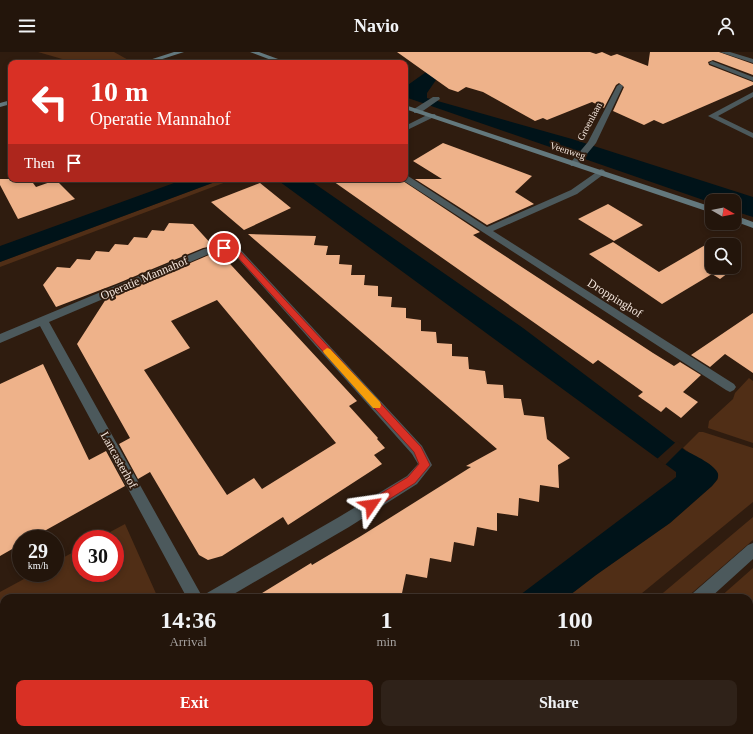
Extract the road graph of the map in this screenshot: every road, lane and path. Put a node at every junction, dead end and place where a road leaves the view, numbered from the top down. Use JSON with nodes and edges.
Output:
{"nodes":[{"id":1,"x":181,"y":52,"type":"edge"},
{"id":2,"x":253,"y":52,"type":"edge"},
{"id":3,"x":723,"y":52,"type":"edge"},
{"id":4,"x":153,"y":60,"type":"edge"},
{"id":5,"x":277,"y":60,"type":"edge"},
{"id":6,"x":753,"y":61,"type":"edge"},
{"id":7,"x":712,"y":63,"type":"dead end"},
{"id":8,"x":753,"y":79,"type":"edge"},
{"id":9,"x":620,"y":86,"type":"dead end"},
{"id":10,"x":753,"y":94,"type":"edge"},
{"id":11,"x":436,"y":99,"type":"dead end"},
{"id":12,"x":408,"y":108,"type":"edge"},
{"id":13,"x":417,"y":111,"type":"junction"},
{"id":14,"x":432,"y":116,"type":"junction"},
{"id":15,"x":408,"y":128,"type":"edge"},
{"id":16,"x":753,"y":136,"type":"edge"},
{"id":17,"x":576,"y":161,"type":"junction"},
{"id":18,"x":601,"y":172,"type":"junction"},
{"id":19,"x":408,"y":180,"type":"edge"},
{"id":20,"x":705,"y":208,"type":"edge"},
{"id":21,"x":741,"y":220,"type":"edge"},
{"id":22,"x":753,"y":224,"type":"edge"},
{"id":23,"x":486,"y":231,"type":"junction"},
{"id":24,"x":43,"y":321,"type":"junction"},
{"id":25,"x":0,"y":339,"type":"edge"},
{"id":26,"x":730,"y":387,"type":"dead end"},
{"id":27,"x":753,"y":550,"type":"edge"},
{"id":28,"x":194,"y":594,"type":"edge"},
{"id":29,"x":219,"y":594,"type":"edge"},
{"id":30,"x":703,"y":594,"type":"edge"}],
"edges":[{"from":1,"to":4,"type":"street"},
{"from":2,"to":5,"type":"street"},
{"from":3,"to":6,"type":"street"},
{"from":7,"to":8,"type":"street"},
{"from":9,"to":17,"type":"street","name":"Groenlaan"},
{"from":10,"to":16,"type":"street"},
{"from":11,"to":13,"type":"street"},
{"from":12,"to":13,"type":"street","name":"Veenweg"},
{"from":13,"to":14,"type":"street","name":"Veenweg"},
{"from":14,"to":15,"type":"street"},
{"from":14,"to":17,"type":"street","name":"Veenweg"},
{"from":17,"to":18,"type":"street","name":"Veenweg"},
{"from":18,"to":20,"type":"street","name":"Veenweg"},
{"from":18,"to":23,"type":"street"},
{"from":19,"to":23,"type":"street","name":"Droppinghof"},
{"from":21,"to":22,"type":"street"},
{"from":23,"to":26,"type":"street","name":"Droppinghof"},
{"from":24,"to":25,"type":"street","name":"Operatie Mannahof"},
{"from":24,"to":28,"type":"street","name":"Lancasterhof"},
{"from":24,"to":29,"type":"street","name":"Operatie Mannahof"},
{"from":27,"to":30,"type":"street"}]}
